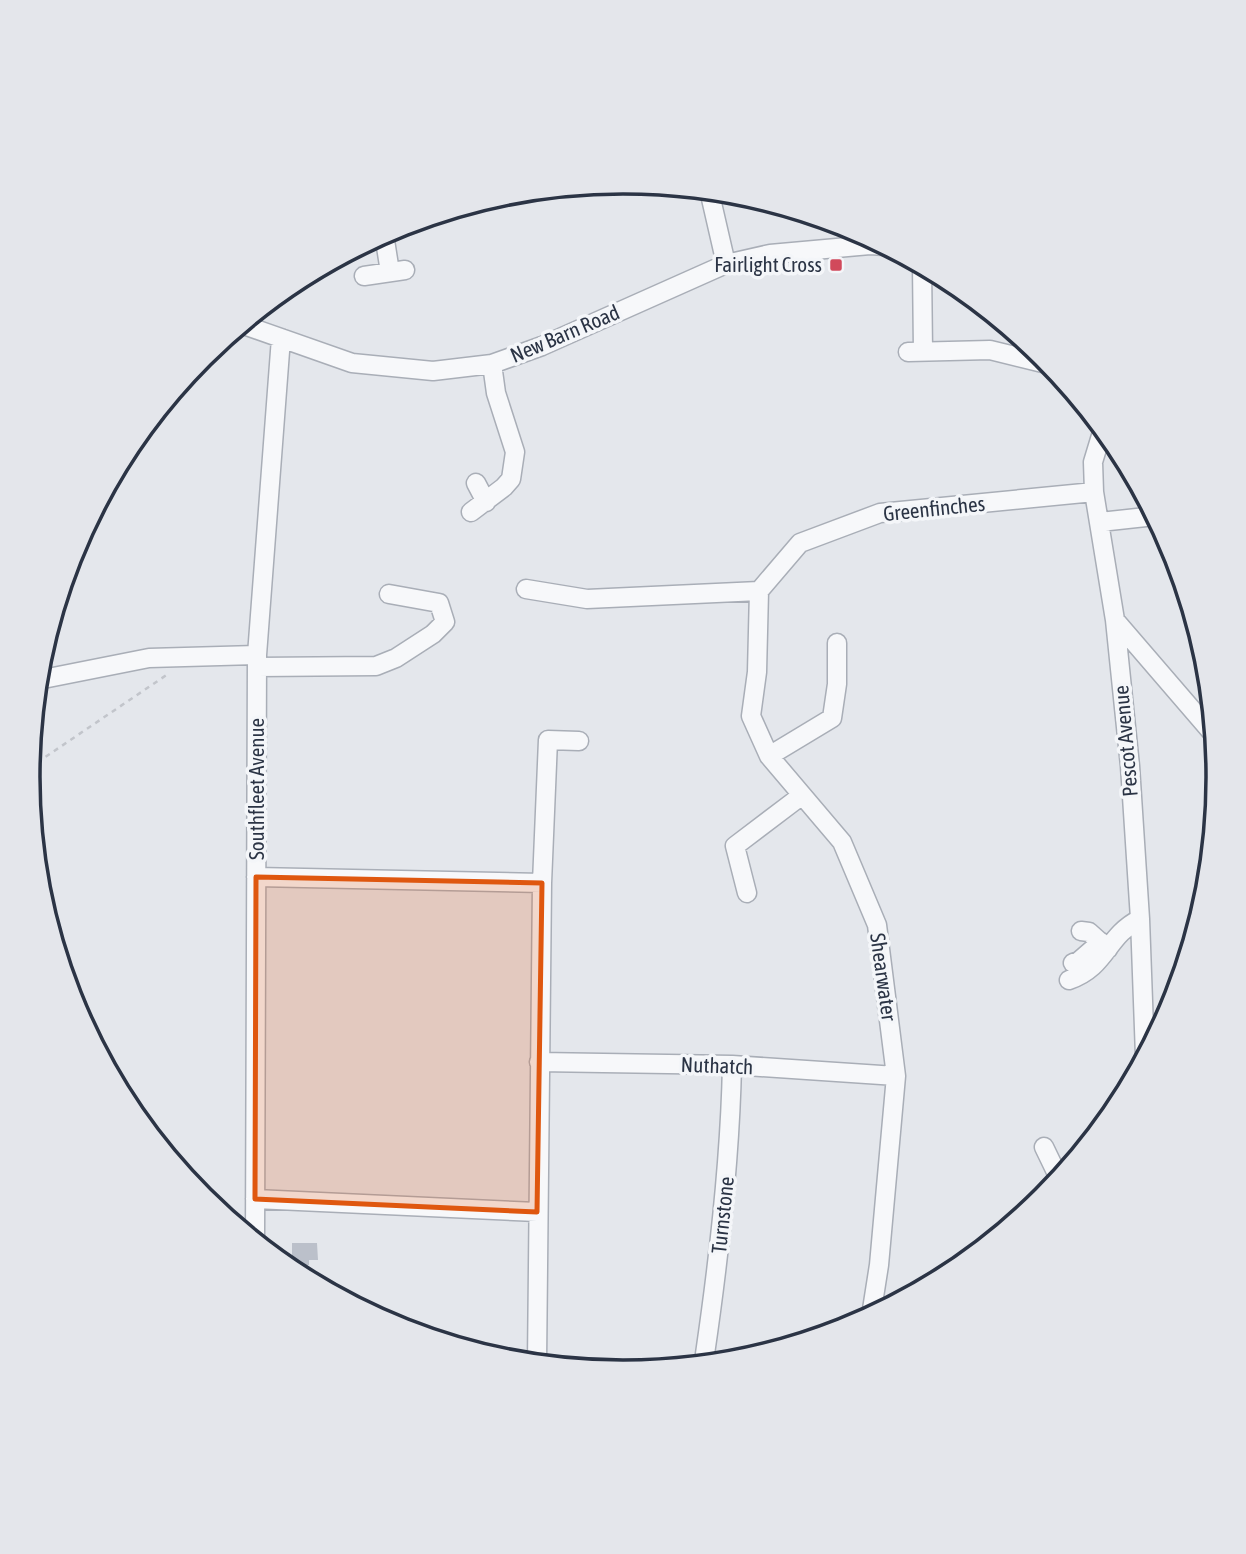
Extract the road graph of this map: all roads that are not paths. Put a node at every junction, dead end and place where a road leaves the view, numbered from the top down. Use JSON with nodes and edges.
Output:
{"nodes":[{"id":1,"x":712,"y":201,"type":"edge"},
{"id":2,"x":388,"y":244,"type":"edge"},
{"id":3,"x":862,"y":246,"type":"edge"},
{"id":4,"x":726,"y":264,"type":"junction"},
{"id":5,"x":363,"y":276,"type":"dead end"},
{"id":6,"x":922,"y":277,"type":"edge"},
{"id":7,"x":252,"y":328,"type":"edge"},
{"id":8,"x":281,"y":338,"type":"junction"},
{"id":9,"x":1029,"y":360,"type":"edge"},
{"id":10,"x":492,"y":365,"type":"junction"},
{"id":11,"x":1099,"y":441,"type":"edge"},
{"id":12,"x":476,"y":483,"type":"dead end"},
{"id":13,"x":1094,"y":492,"type":"junction"},
{"id":14,"x":1145,"y":517,"type":"edge"},
{"id":15,"x":1100,"y":522,"type":"junction"},
{"id":16,"x":526,"y":589,"type":"dead end"},
{"id":17,"x":759,"y":591,"type":"junction"},
{"id":18,"x":389,"y":594,"type":"dead end"},
{"id":19,"x":1115,"y":620,"type":"junction"},
{"id":20,"x":837,"y":643,"type":"dead end"},
{"id":21,"x":257,"y":661,"type":"junction"},
{"id":22,"x":49,"y":678,"type":"edge"},
{"id":23,"x":1203,"y":723,"type":"edge"},
{"id":24,"x":579,"y":741,"type":"dead end"},
{"id":25,"x":769,"y":756,"type":"junction"},
{"id":26,"x":801,"y":796,"type":"junction"},
{"id":27,"x":256,"y":877,"type":"junction"},
{"id":28,"x":542,"y":883,"type":"junction"},
{"id":29,"x":747,"y":893,"type":"dead end"},
{"id":30,"x":1140,"y":919,"type":"junction"},
{"id":31,"x":1081,"y":930,"type":"dead end"},
{"id":32,"x":1105,"y":945,"type":"junction"},
{"id":33,"x":1071,"y":971,"type":"dead end"},
{"id":34,"x":1144,"y":1038,"type":"edge"},
{"id":35,"x":539,"y":1062,"type":"junction"},
{"id":36,"x":732,"y":1065,"type":"junction"},
{"id":37,"x":896,"y":1076,"type":"junction"},
{"id":38,"x":1044,"y":1147,"type":"dead end"},
{"id":39,"x":1054,"y":1168,"type":"edge"},
{"id":40,"x":255,"y":1199,"type":"junction"},
{"id":41,"x":537,"y":1212,"type":"junction"},
{"id":42,"x":255,"y":1228,"type":"edge"},
{"id":43,"x":873,"y":1303,"type":"edge"},
{"id":44,"x":537,"y":1353,"type":"edge"},
{"id":45,"x":705,"y":1354,"type":"edge"}],
"edges":[{"from":1,"to":4,"type":"street"},
{"from":2,"to":5,"type":"street"},
{"from":3,"to":4,"type":"street","name":"New Barn Road"},
{"from":4,"to":10,"type":"street","name":"New Barn Road"},
{"from":6,"to":9,"type":"street"},
{"from":7,"to":8,"type":"street","name":"New Barn Road"},
{"from":8,"to":10,"type":"street","name":"New Barn Road"},
{"from":8,"to":21,"type":"street","name":"Southfleet Avenue"},
{"from":10,"to":12,"type":"street"},
{"from":11,"to":13,"type":"street","name":"Pescot Avenue"},
{"from":13,"to":15,"type":"street","name":"Pescot Avenue"},
{"from":13,"to":17,"type":"street","name":"Greenfinches"},
{"from":14,"to":15,"type":"street"},
{"from":15,"to":19,"type":"street","name":"Pescot Avenue"},
{"from":16,"to":17,"type":"street"},
{"from":17,"to":25,"type":"street","name":"Shearwater"},
{"from":18,"to":21,"type":"street"},
{"from":19,"to":23,"type":"street"},
{"from":19,"to":30,"type":"street","name":"Pescot Avenue"},
{"from":20,"to":25,"type":"street"},
{"from":21,"to":22,"type":"street"},
{"from":21,"to":27,"type":"street","name":"Southfleet Avenue"},
{"from":24,"to":28,"type":"street"},
{"from":25,"to":26,"type":"street","name":"Shearwater"},
{"from":26,"to":29,"type":"street"},
{"from":26,"to":37,"type":"street","name":"Shearwater"},
{"from":27,"to":28,"type":"street"},
{"from":27,"to":40,"type":"street","name":"Southfleet Avenue"},
{"from":28,"to":35,"type":"street"},
{"from":30,"to":32,"type":"street"},
{"from":30,"to":34,"type":"street","name":"Pescot Avenue"},
{"from":31,"to":32,"type":"street"},
{"from":32,"to":33,"type":"street"},
{"from":35,"to":36,"type":"street","name":"Nuthatch"},
{"from":35,"to":41,"type":"street"},
{"from":36,"to":37,"type":"street","name":"Nuthatch"},
{"from":36,"to":45,"type":"street","name":"Turnstone"},
{"from":37,"to":43,"type":"street","name":"Shearwater"},
{"from":38,"to":39,"type":"street"},
{"from":40,"to":41,"type":"street"},
{"from":40,"to":42,"type":"street","name":"Southfleet Avenue"},
{"from":41,"to":44,"type":"street"}]}
